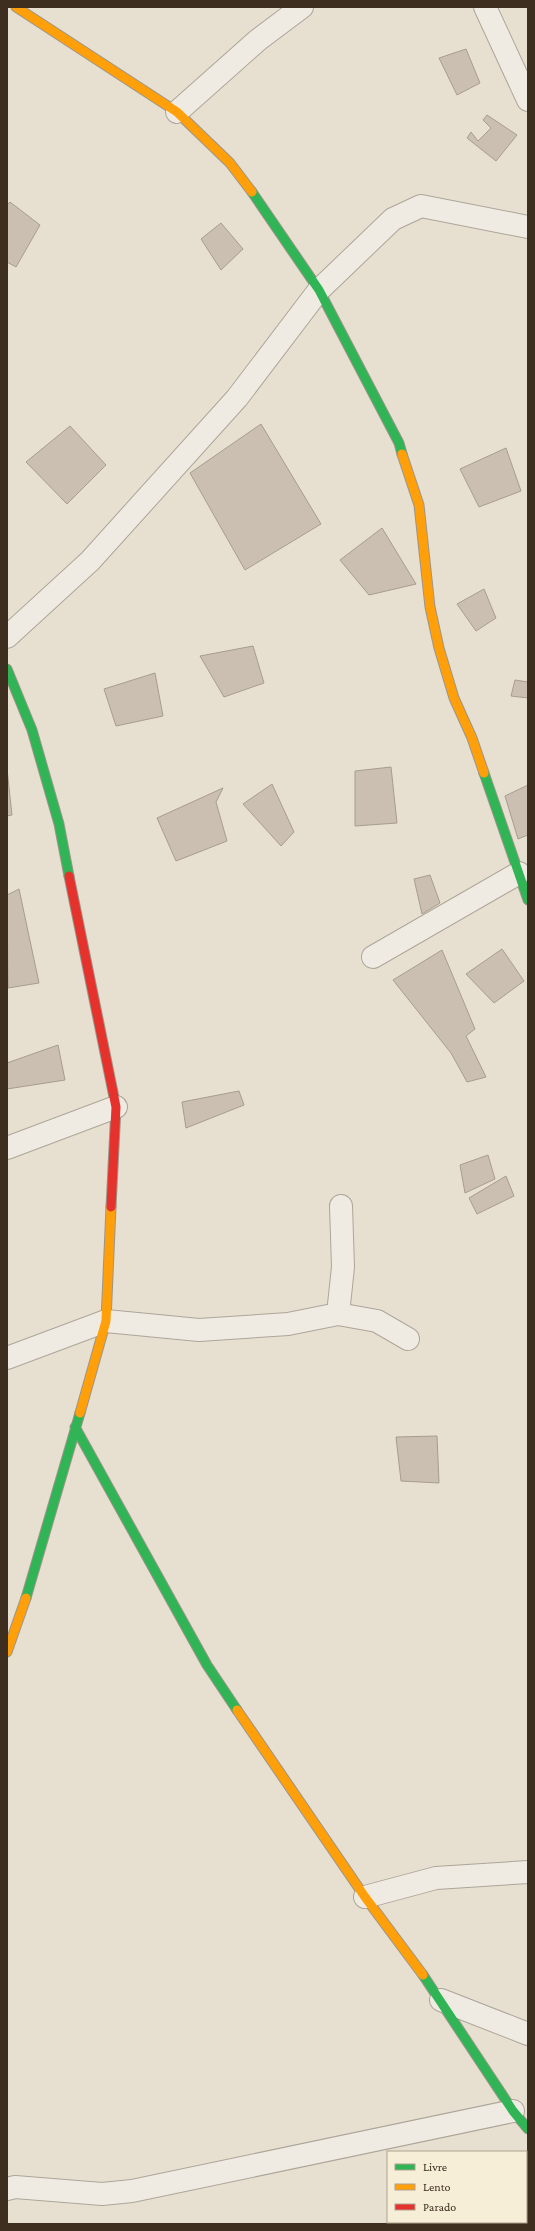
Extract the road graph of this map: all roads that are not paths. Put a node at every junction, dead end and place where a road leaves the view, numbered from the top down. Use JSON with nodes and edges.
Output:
{"nodes":[{"id":1,"x":16,"y":7,"type":"edge"},
{"id":2,"x":302,"y":7,"type":"edge"},
{"id":3,"x":485,"y":7,"type":"edge"},
{"id":4,"x":528,"y":100,"type":"edge"},
{"id":5,"x":177,"y":112,"type":"junction"},
{"id":6,"x":528,"y":227,"type":"edge"},
{"id":7,"x":319,"y":290,"type":"junction"},
{"id":8,"x":7,"y":637,"type":"edge"},
{"id":9,"x":7,"y":669,"type":"edge"},
{"id":10,"x":519,"y":873,"type":"junction"},
{"id":11,"x":528,"y":900,"type":"edge"},
{"id":12,"x":373,"y":957,"type":"dead end"},
{"id":13,"x":116,"y":1107,"type":"junction"},
{"id":14,"x":7,"y":1148,"type":"edge"},
{"id":15,"x":341,"y":1206,"type":"dead end"},
{"id":16,"x":338,"y":1314,"type":"junction"},
{"id":17,"x":106,"y":1321,"type":"junction"},
{"id":18,"x":408,"y":1339,"type":"dead end"},
{"id":19,"x":7,"y":1358,"type":"edge"},
{"id":20,"x":75,"y":1426,"type":"junction"},
{"id":21,"x":7,"y":1652,"type":"edge"},
{"id":22,"x":528,"y":1872,"type":"edge"},
{"id":23,"x":365,"y":1897,"type":"junction"},
{"id":24,"x":441,"y":2000,"type":"junction"},
{"id":25,"x":528,"y":2034,"type":"edge"},
{"id":26,"x":513,"y":2111,"type":"junction"},
{"id":27,"x":528,"y":2129,"type":"edge"},
{"id":28,"x":393,"y":2144,"type":"edge"},
{"id":29,"x":7,"y":2189,"type":"edge"}],
"edges":[{"from":1,"to":5,"type":"street"},
{"from":2,"to":5,"type":"street"},
{"from":3,"to":4,"type":"street"},
{"from":5,"to":7,"type":"street"},
{"from":6,"to":7,"type":"street"},
{"from":7,"to":8,"type":"street"},
{"from":7,"to":10,"type":"street"},
{"from":9,"to":13,"type":"street"},
{"from":10,"to":11,"type":"street"},
{"from":10,"to":12,"type":"street"},
{"from":13,"to":14,"type":"street"},
{"from":13,"to":17,"type":"street"},
{"from":15,"to":16,"type":"street"},
{"from":16,"to":17,"type":"street"},
{"from":16,"to":18,"type":"street"},
{"from":17,"to":19,"type":"street"},
{"from":17,"to":20,"type":"street"},
{"from":20,"to":21,"type":"street"},
{"from":20,"to":23,"type":"street"},
{"from":22,"to":23,"type":"street"},
{"from":23,"to":24,"type":"street"},
{"from":24,"to":25,"type":"street"},
{"from":24,"to":26,"type":"street"},
{"from":26,"to":27,"type":"street"},
{"from":26,"to":28,"type":"street"},
{"from":28,"to":29,"type":"street"}]}
